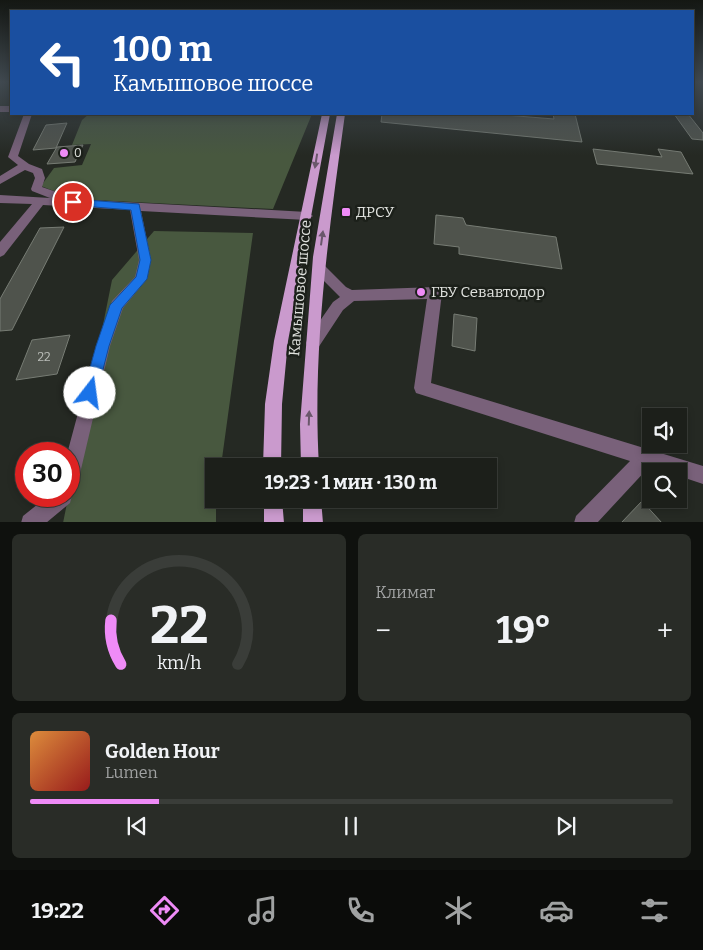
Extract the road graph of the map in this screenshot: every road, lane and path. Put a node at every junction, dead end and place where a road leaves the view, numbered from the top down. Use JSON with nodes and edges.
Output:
{"nodes":[{"id":1,"x":28,"y":115,"type":"edge"},
{"id":2,"x":326,"y":115,"type":"edge"},
{"id":3,"x":341,"y":115,"type":"edge"},
{"id":4,"x":25,"y":166,"type":"junction"},
{"id":5,"x":0,"y":181,"type":"edge"},
{"id":6,"x":0,"y":199,"type":"edge"},
{"id":7,"x":40,"y":202,"type":"junction"},
{"id":8,"x":73,"y":202,"type":"junction"},
{"id":9,"x":135,"y":206,"type":"junction"},
{"id":10,"x":307,"y":216,"type":"junction"},
{"id":11,"x":0,"y":252,"type":"edge"},
{"id":12,"x":319,"y":268,"type":"junction"},
{"id":13,"x":351,"y":296,"type":"junction"},
{"id":14,"x":313,"y":343,"type":"junction"},
{"id":15,"x":79,"y":442,"type":"edge"},
{"id":16,"x":272,"y":458,"type":"edge"},
{"id":17,"x":310,"y":458,"type":"edge"},
{"id":18,"x":644,"y":458,"type":"junction"},
{"id":19,"x":703,"y":475,"type":"edge"},
{"id":20,"x":49,"y":507,"type":"edge"},
{"id":21,"x":273,"y":508,"type":"edge"},
{"id":22,"x":312,"y":508,"type":"edge"},
{"id":23,"x":30,"y":522,"type":"edge"},
{"id":24,"x":274,"y":522,"type":"edge"},
{"id":25,"x":313,"y":522,"type":"edge"},
{"id":26,"x":583,"y":522,"type":"edge"}],
"edges":[{"from":1,"to":4,"type":"street"},
{"from":2,"to":10,"type":"main road","name":"Камышовое шоссе","one_way":true},
{"from":12,"to":3,"type":"main road","name":"Камышовое шоссе","one_way":true},
{"from":4,"to":5,"type":"street"},
{"from":4,"to":8,"type":"street"},
{"from":6,"to":7,"type":"street","name":"Камышовое шоссе"},
{"from":7,"to":8,"type":"street","name":"Камышовое шоссе"},
{"from":7,"to":11,"type":"street"},
{"from":8,"to":9,"type":"street","name":"Камышовое шоссе"},
{"from":9,"to":10,"type":"street","name":"Камышовое шоссе"},
{"from":9,"to":15,"type":"street"},
{"from":10,"to":16,"type":"main road","name":"Камышовое шоссе"},
{"from":12,"to":13,"type":"street"},
{"from":12,"to":14,"type":"main road","name":"Камышовое шоссе"},
{"from":13,"to":14,"type":"street"},
{"from":13,"to":18,"type":"street"},
{"from":17,"to":14,"type":"main road","name":"Камышовое шоссе","one_way":true},
{"from":18,"to":19,"type":"street"},
{"from":18,"to":26,"type":"street"},
{"from":20,"to":23,"type":"street"},
{"from":21,"to":24,"type":"main road"},
{"from":22,"to":25,"type":"main road"}]}
